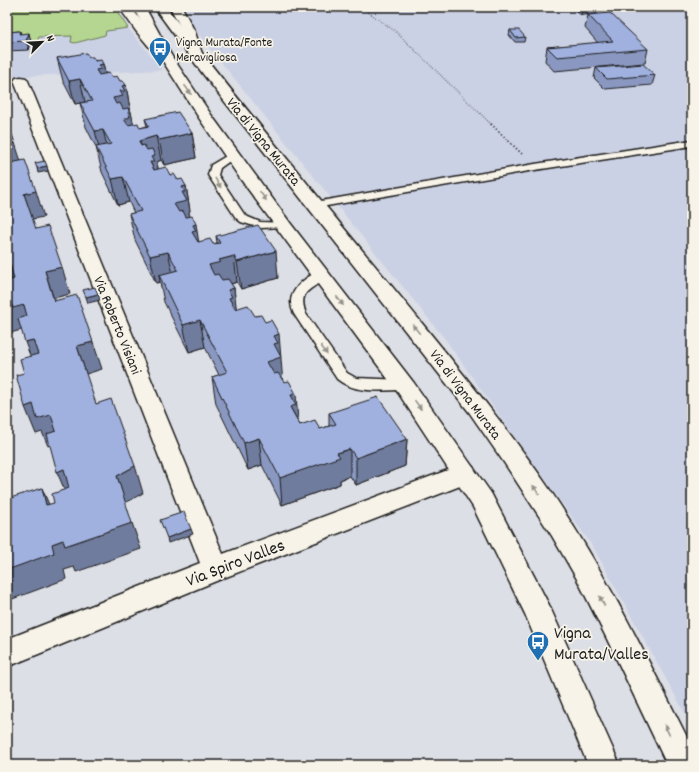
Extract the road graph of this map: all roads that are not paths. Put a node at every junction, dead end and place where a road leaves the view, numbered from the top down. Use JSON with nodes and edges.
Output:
{"nodes":[{"id":1,"x":125,"y":7,"type":"edge"},
{"id":2,"x":139,"y":7,"type":"edge"},
{"id":3,"x":160,"y":7,"type":"edge"},
{"id":4,"x":176,"y":7,"type":"edge"},
{"id":5,"x":197,"y":57,"type":"junction"},
{"id":6,"x":166,"y":58,"type":"junction"},
{"id":7,"x":21,"y":81,"type":"dead end"},
{"id":8,"x":692,"y":143,"type":"edge"},
{"id":9,"x":233,"y":155,"type":"junction"},
{"id":10,"x":315,"y":205,"type":"junction"},
{"id":11,"x":284,"y":225,"type":"junction"},
{"id":12,"x":321,"y":275,"type":"junction"},
{"id":13,"x":404,"y":385,"type":"junction"},
{"id":14,"x":464,"y":474,"type":"junction"},
{"id":15,"x":216,"y":569,"type":"junction"},
{"id":16,"x":7,"y":653,"type":"edge"},
{"id":17,"x":604,"y":765,"type":"edge"},
{"id":18,"x":684,"y":765,"type":"edge"}],
"edges":[{"from":1,"to":6,"type":"main road","name":"Via di Vigna Murata"},
{"from":2,"to":6,"type":"main road","name":"Via di Vigna Murata"},
{"from":3,"to":5,"type":"main road","name":"Via di Vigna Murata"},
{"from":4,"to":5,"type":"main road","name":"Via di Vigna Murata"},
{"from":5,"to":10,"type":"main road","name":"Via di Vigna Murata"},
{"from":6,"to":9,"type":"main road","name":"Via di Vigna Murata","one_way":true},
{"from":7,"to":15,"type":"main road","name":"Via Roberto Visiani"},
{"from":8,"to":10,"type":"lane"},
{"from":9,"to":11,"type":"main road","name":"Via di Vigna Murata","one_way":true},
{"from":9,"to":11,"type":"lane","one_way":true},
{"from":18,"to":10,"type":"main road","name":"Via di Vigna Murata","one_way":true},
{"from":11,"to":12,"type":"main road","name":"Via di Vigna Murata"},
{"from":12,"to":13,"type":"main road","name":"Via di Vigna Murata","one_way":true},
{"from":12,"to":13,"type":"lane","one_way":true},
{"from":13,"to":14,"type":"main road","name":"Via di Vigna Murata","one_way":true},
{"from":14,"to":15,"type":"main road","name":"Via Spiro Valles"},
{"from":14,"to":17,"type":"main road","name":"Via di Vigna Murata"},
{"from":15,"to":16,"type":"main road","name":"Via Spiro Valles"}]}
